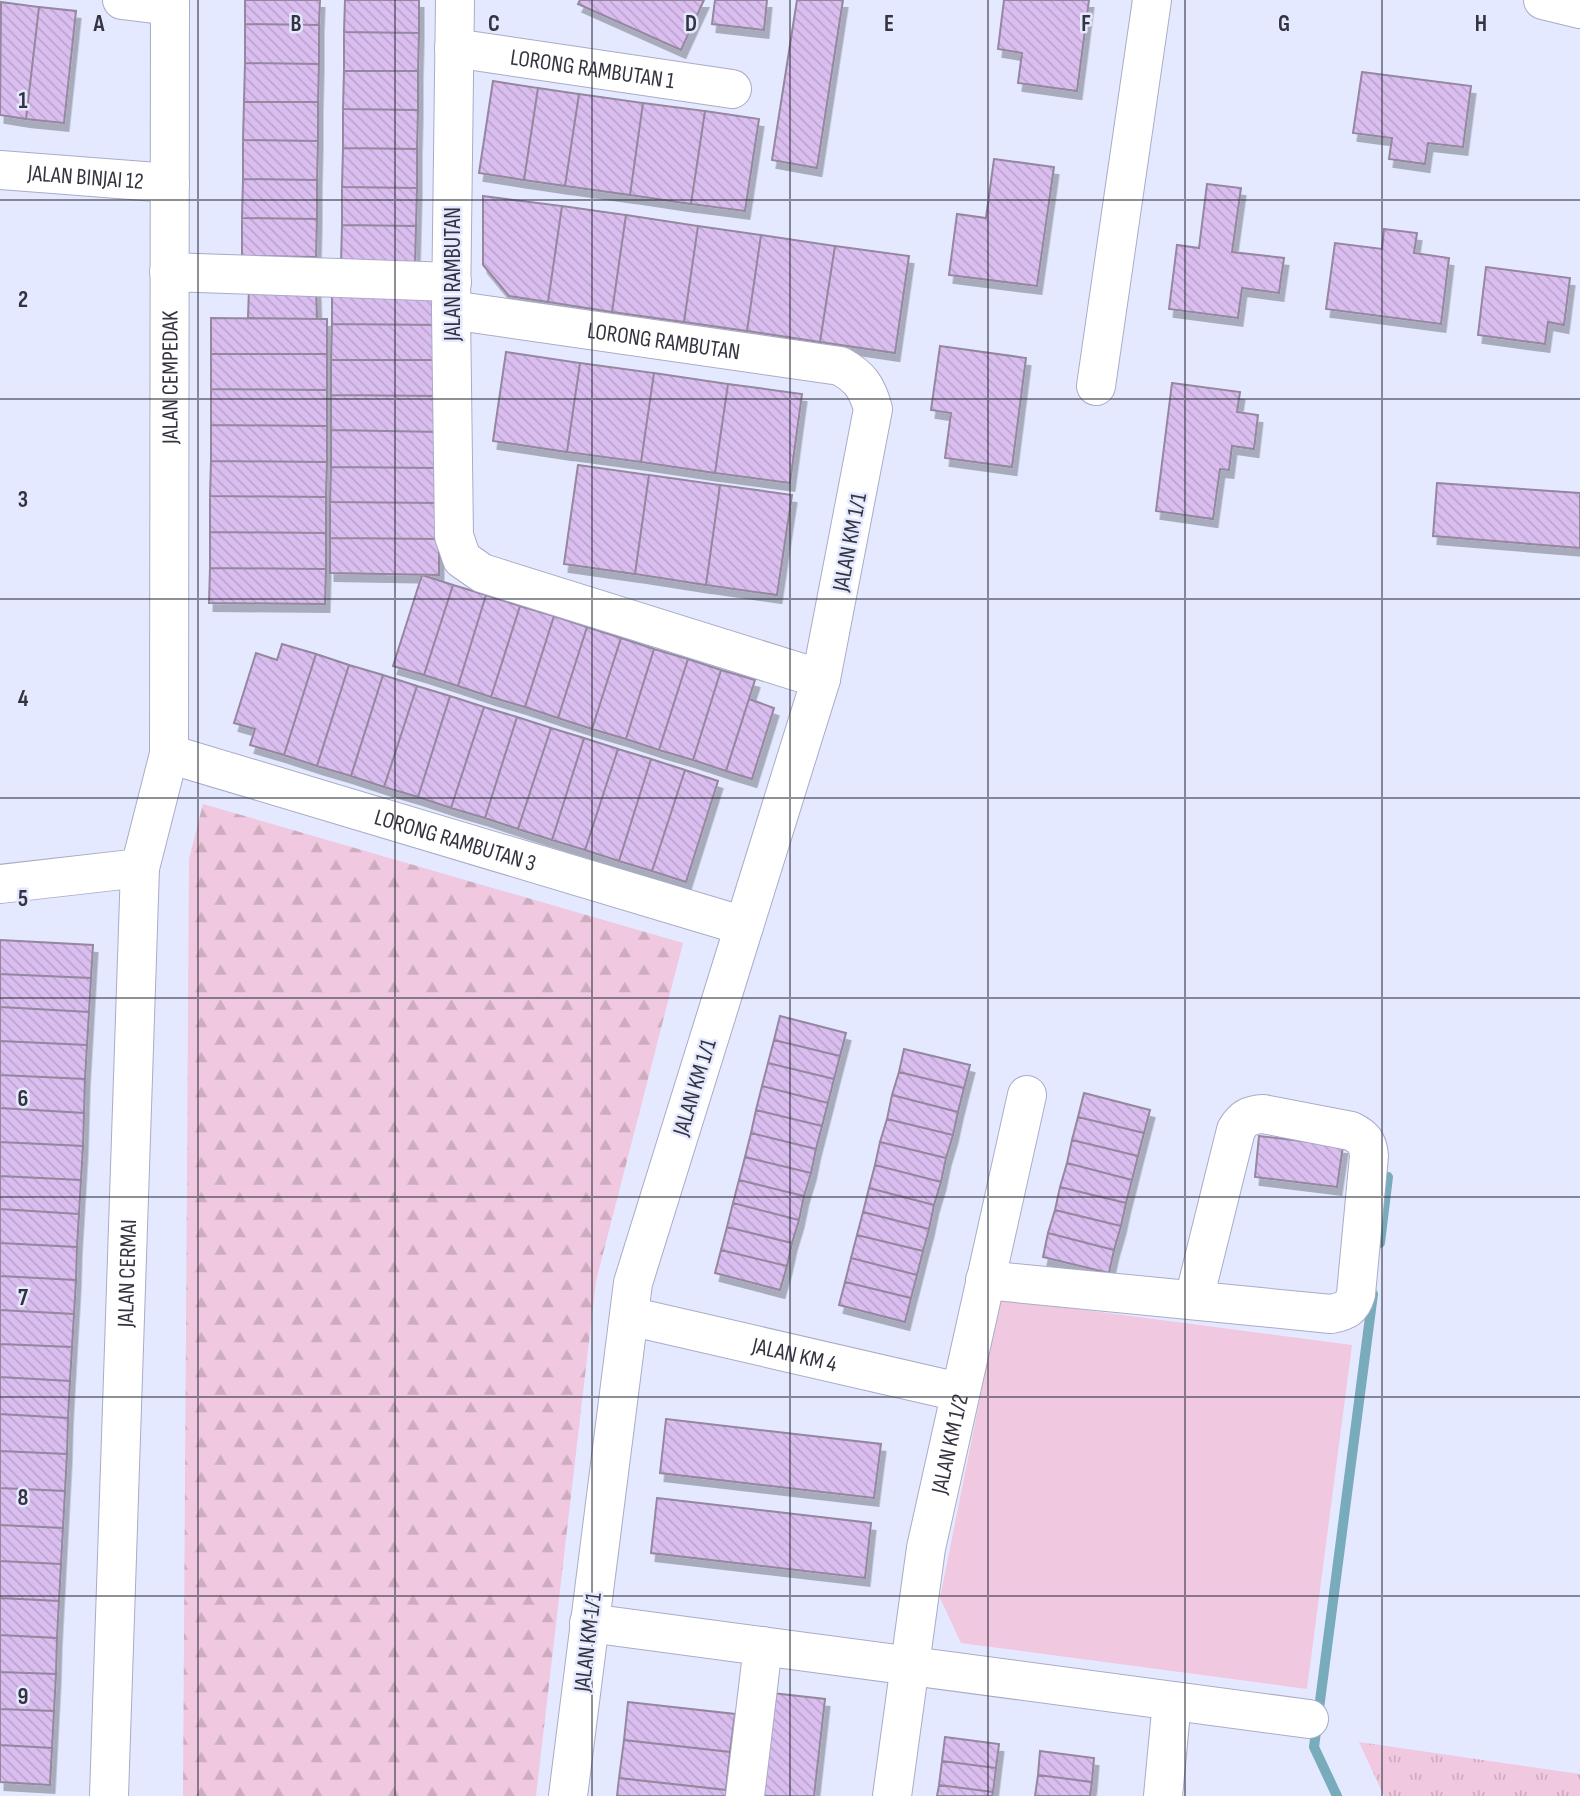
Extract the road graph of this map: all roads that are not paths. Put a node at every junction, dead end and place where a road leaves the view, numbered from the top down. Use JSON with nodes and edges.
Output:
{"nodes":[{"id":1,"x":122,"y":0,"type":"edge"},
{"id":2,"x":455,"y":0,"type":"edge"},
{"id":3,"x":1152,"y":0,"type":"edge"},
{"id":4,"x":1543,"y":0,"type":"edge"},
{"id":5,"x":170,"y":3,"type":"edge"},
{"id":6,"x":1580,"y":9,"type":"edge"},
{"id":7,"x":454,"y":48,"type":"junction"},
{"id":8,"x":732,"y":89,"type":"dead end"},
{"id":9,"x":0,"y":170,"type":"edge"},
{"id":10,"x":170,"y":183,"type":"junction"},
{"id":11,"x":169,"y":272,"type":"junction"},
{"id":12,"x":451,"y":296,"type":"junction"},
{"id":13,"x":1096,"y":386,"type":"dead end"},
{"id":14,"x":868,"y":390,"type":"joint"},
{"id":15,"x":821,"y":679,"type":"junction"},
{"id":16,"x":169,"y":754,"type":"junction"},
{"id":17,"x":140,"y":868,"type":"junction"},
{"id":18,"x":0,"y":884,"type":"edge"},
{"id":19,"x":744,"y":926,"type":"junction"},
{"id":20,"x":1027,"y":1095,"type":"dead end"},
{"id":21,"x":985,"y":1280,"type":"junction"},
{"id":22,"x":1195,"y":1299,"type":"junction"},
{"id":23,"x":629,"y":1316,"type":"junction"},
{"id":24,"x":959,"y":1392,"type":"junction"},
{"id":25,"x":589,"y":1623,"type":"junction"},
{"id":26,"x":763,"y":1646,"type":"junction"},
{"id":27,"x":911,"y":1666,"type":"junction"},
{"id":28,"x":1172,"y":1701,"type":"junction"},
{"id":29,"x":1309,"y":1719,"type":"dead end"},
{"id":30,"x":109,"y":1796,"type":"edge"},
{"id":31,"x":568,"y":1796,"type":"edge"},
{"id":32,"x":745,"y":1796,"type":"edge"},
{"id":33,"x":892,"y":1796,"type":"edge"},
{"id":34,"x":1163,"y":1796,"type":"edge"}],
"edges":[{"from":1,"to":5,"type":"street"},
{"from":2,"to":7,"type":"street","name":"JALAN RAMBUTAN"},
{"from":3,"to":13,"type":"street"},
{"from":4,"to":6,"type":"street"},
{"from":5,"to":10,"type":"street","name":"JALAN CEMPEDAK"},
{"from":7,"to":8,"type":"street","name":"LORONG RAMBUTAN 1"},
{"from":7,"to":12,"type":"street","name":"JALAN RAMBUTAN"},
{"from":9,"to":10,"type":"street","name":"JALAN BINJAI 12"},
{"from":10,"to":11,"type":"street","name":"JALAN CEMPEDAK"},
{"from":11,"to":12,"type":"street","name":"LORONG RAMBUTAN"},
{"from":11,"to":16,"type":"street","name":"JALAN CEMPEDAK"},
{"from":12,"to":14,"type":"street","name":"LORONG RAMBUTAN"},
{"from":12,"to":15,"type":"street","name":"JALAN RAMBUTAN"},
{"from":14,"to":15,"type":"street","name":"JALAN KM 1/1"},
{"from":15,"to":19,"type":"street","name":"JALAN KM 1/1"},
{"from":16,"to":17,"type":"street","name":"JALAN CERMAI"},
{"from":16,"to":19,"type":"street","name":"LORONG RAMBUTAN 3"},
{"from":17,"to":18,"type":"street"},
{"from":17,"to":30,"type":"street","name":"JALAN CERMAI"},
{"from":19,"to":23,"type":"street","name":"JALAN KM 1/1"},
{"from":20,"to":21,"type":"street","name":"JALAN KM 1/2"},
{"from":21,"to":22,"type":"street"},
{"from":21,"to":24,"type":"street","name":"JALAN KM 1/2"},
{"from":22,"to":22,"type":"street"},
{"from":23,"to":24,"type":"street","name":"JALAN KM 4"},
{"from":23,"to":25,"type":"street","name":"JALAN KM 1/1"},
{"from":24,"to":27,"type":"street","name":"JALAN KM 1/2"},
{"from":25,"to":26,"type":"street"},
{"from":25,"to":31,"type":"street","name":"JALAN KM 1/1"},
{"from":26,"to":27,"type":"street"},
{"from":26,"to":32,"type":"street"},
{"from":27,"to":28,"type":"street"},
{"from":27,"to":33,"type":"street","name":"JALAN KM 1/2"},
{"from":28,"to":29,"type":"street"},
{"from":28,"to":34,"type":"street"}]}
